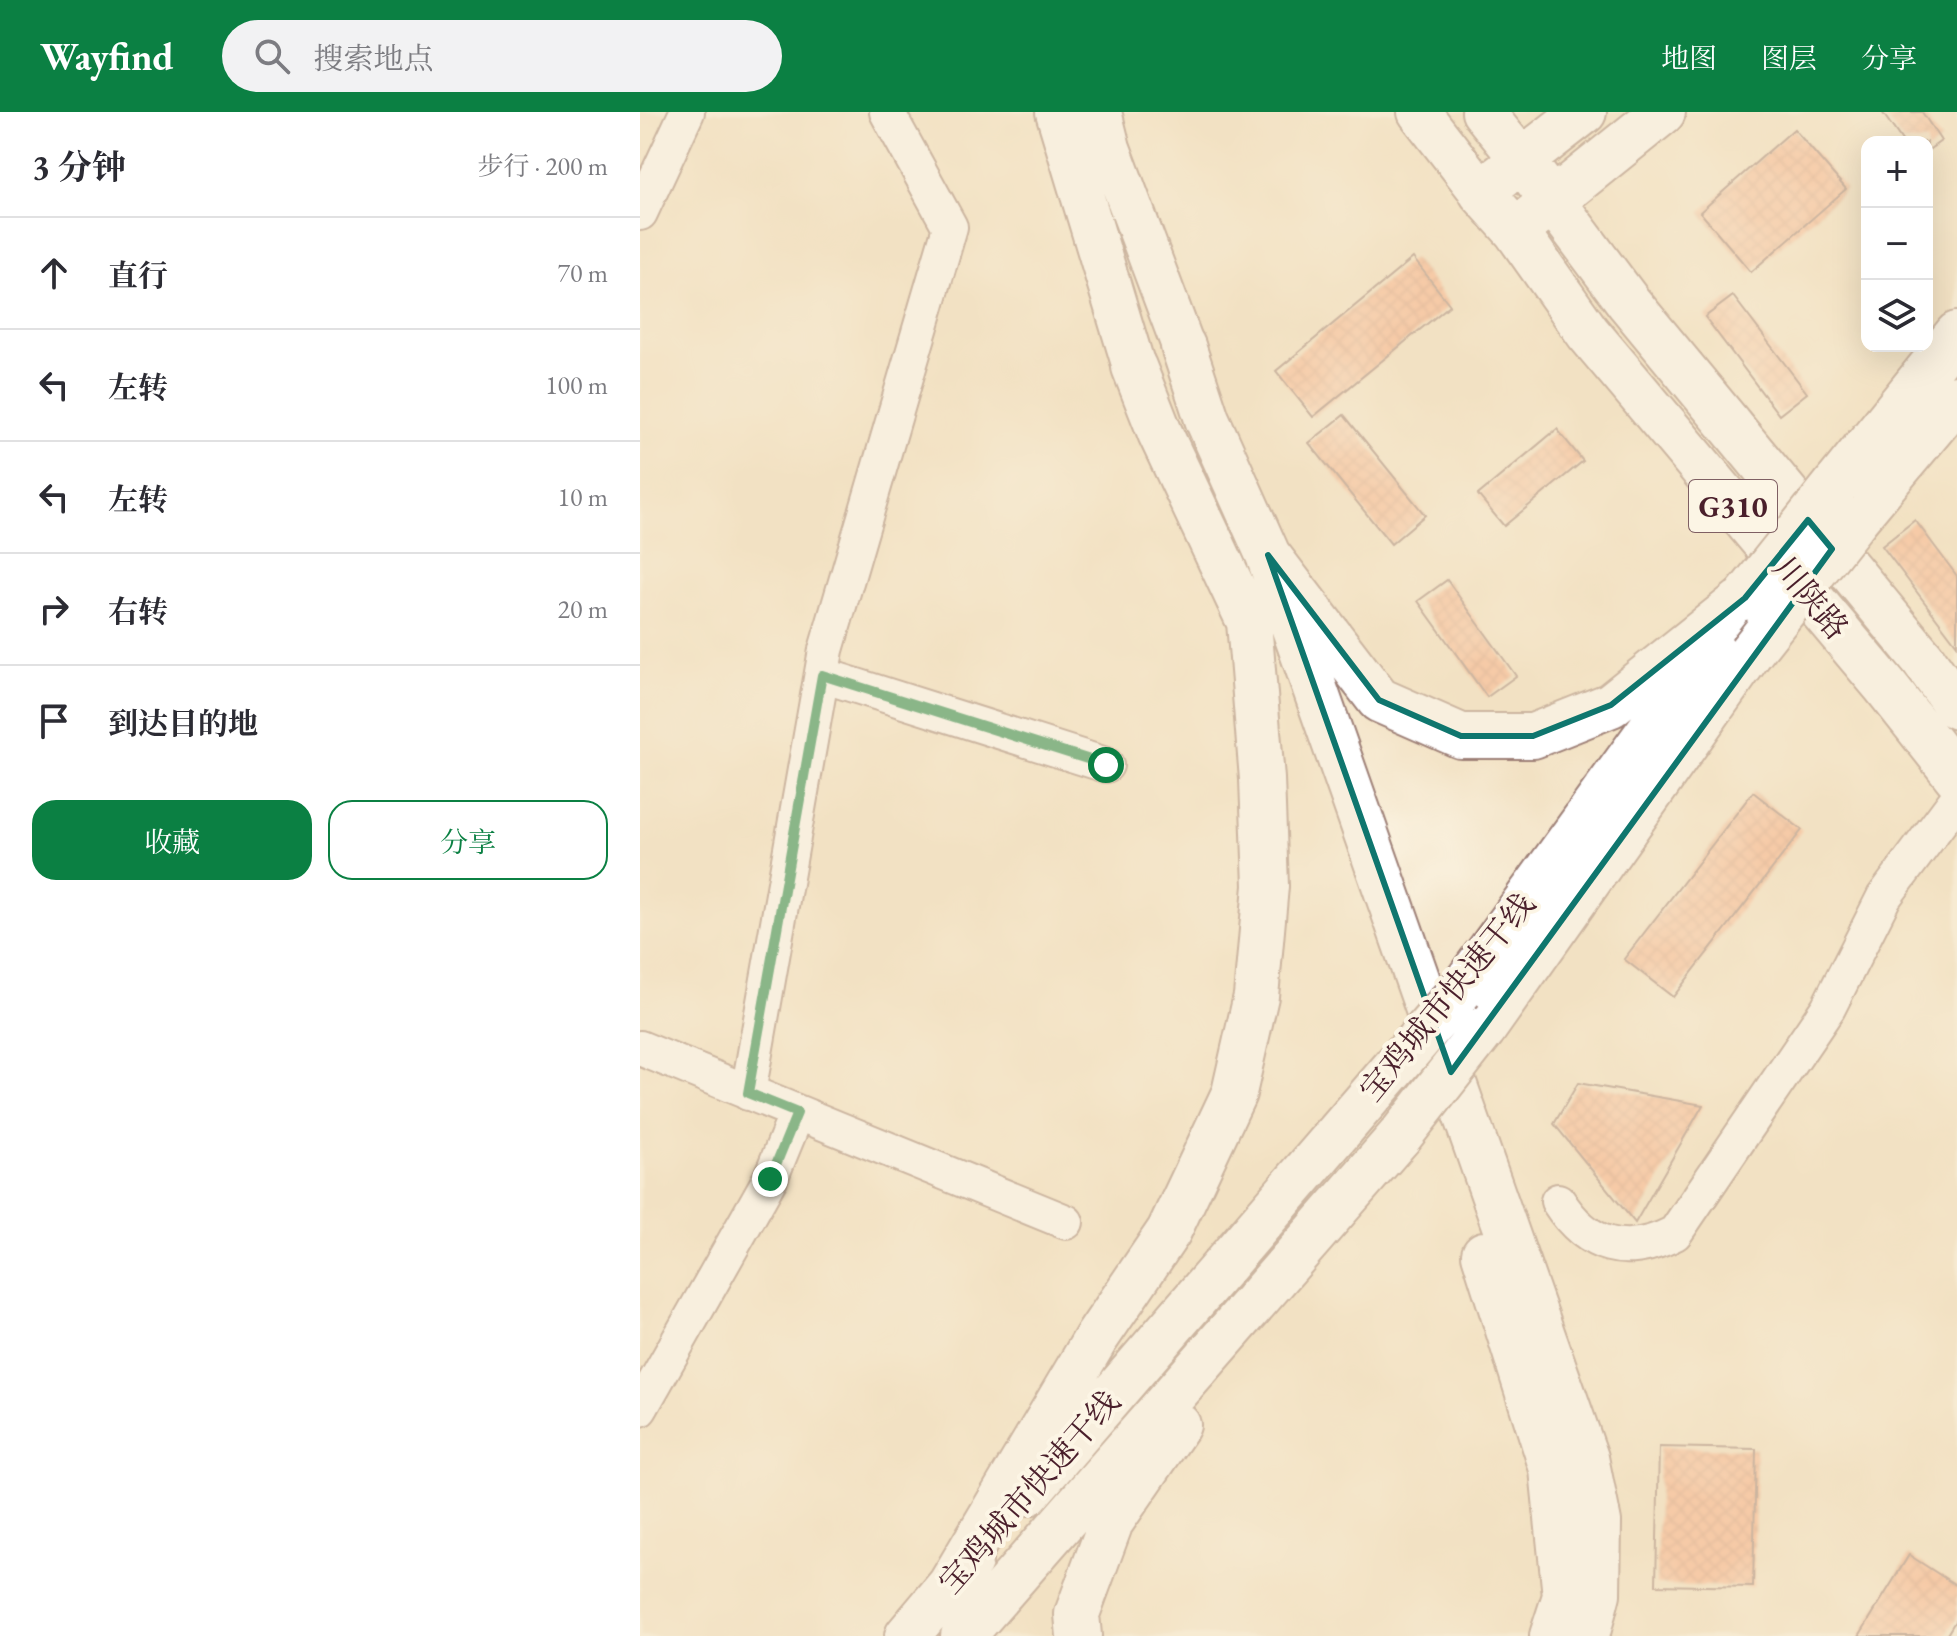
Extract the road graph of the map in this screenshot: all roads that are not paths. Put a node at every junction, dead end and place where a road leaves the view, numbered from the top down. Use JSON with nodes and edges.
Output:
{"nodes":[{"id":1,"x":687,"y":112,"type":"edge"},
{"id":2,"x":887,"y":112,"type":"edge"},
{"id":3,"x":1057,"y":112,"type":"edge"},
{"id":4,"x":1100,"y":112,"type":"edge"},
{"id":5,"x":1419,"y":112,"type":"edge"},
{"id":6,"x":1483,"y":112,"type":"edge"},
{"id":7,"x":1584,"y":112,"type":"edge"},
{"id":8,"x":1663,"y":112,"type":"edge"},
{"id":9,"x":1522,"y":160,"type":"junction"},
{"id":10,"x":1481,"y":192,"type":"junction"},
{"id":11,"x":1552,"y":201,"type":"junction"},
{"id":12,"x":640,"y":213,"type":"edge"},
{"id":13,"x":1516,"y":231,"type":"junction"},
{"id":14,"x":1957,"y":334,"type":"edge"},
{"id":15,"x":1183,"y":346,"type":"joint"},
{"id":16,"x":1134,"y":367,"type":"joint"},
{"id":17,"x":1957,"y":398,"type":"edge"},
{"id":18,"x":1846,"y":502,"type":"junction"},
{"id":19,"x":1268,"y":555,"type":"junction"},
{"id":20,"x":1745,"y":598,"type":"junction"},
{"id":21,"x":1249,"y":622,"type":"junction"},
{"id":22,"x":822,"y":675,"type":"junction"},
{"id":23,"x":1957,"y":707,"type":"edge"},
{"id":24,"x":1106,"y":765,"type":"dead end"},
{"id":25,"x":1957,"y":777,"type":"edge"},
{"id":26,"x":1957,"y":799,"type":"edge"},
{"id":27,"x":640,"y":1048,"type":"edge"},
{"id":28,"x":748,"y":1093,"type":"junction"},
{"id":29,"x":797,"y":1113,"type":"junction"},
{"id":30,"x":1400,"y":1136,"type":"junction"},
{"id":31,"x":1558,"y":1201,"type":"dead end"},
{"id":32,"x":1066,"y":1222,"type":"dead end"},
{"id":33,"x":640,"y":1409,"type":"edge"},
{"id":34,"x":951,"y":1583,"type":"junction"},
{"id":35,"x":907,"y":1636,"type":"edge"},
{"id":36,"x":963,"y":1636,"type":"edge"},
{"id":37,"x":1079,"y":1636,"type":"edge"},
{"id":38,"x":1552,"y":1636,"type":"edge"},
{"id":39,"x":1587,"y":1636,"type":"edge"}],
"edges":[{"from":1,"to":12,"type":"street"},
{"from":2,"to":22,"type":"street"},
{"from":3,"to":16,"type":"main road"},
{"from":4,"to":15,"type":"main road"},
{"from":5,"to":10,"type":"main road","name":"川陕路"},
{"from":6,"to":9,"type":"main road","name":"川陕路"},
{"from":7,"to":9,"type":"highway"},
{"from":8,"to":11,"type":"highway"},
{"from":9,"to":10,"type":"highway"},
{"from":9,"to":11,"type":"highway","name":"川陕路","number":"G310"},
{"from":10,"to":13,"type":"highway","name":"川陕路"},
{"from":11,"to":13,"type":"highway"},
{"from":11,"to":23,"type":"highway","name":"川陕路","number":"G310"},
{"from":13,"to":25,"type":"highway","name":"川陕路","number":"G310"},
{"from":14,"to":18,"type":"highway","name":"宝鸡城市快速干线"},
{"from":15,"to":19,"type":"highway"},
{"from":16,"to":21,"type":"highway"},
{"from":17,"to":18,"type":"highway","name":"宝鸡城市快速干线"},
{"from":18,"to":20,"type":"highway","name":"宝鸡城市快速干线","bridge":true},
{"from":18,"to":30,"type":"highway","name":"宝鸡城市快速干线","bridge":true},
{"from":19,"to":20,"type":"highway"},
{"from":19,"to":39,"type":"highway"},
{"from":20,"to":34,"type":"highway","name":"宝鸡城市快速干线","bridge":true},
{"from":21,"to":34,"type":"highway"},
{"from":21,"to":38,"type":"highway"},
{"from":22,"to":24,"type":"street"},
{"from":22,"to":28,"type":"street"},
{"from":26,"to":31,"type":"street"},
{"from":27,"to":28,"type":"street"},
{"from":28,"to":29,"type":"street"},
{"from":29,"to":32,"type":"street"},
{"from":29,"to":33,"type":"street"},
{"from":30,"to":36,"type":"highway","name":"宝鸡城市快速干线"},
{"from":30,"to":37,"type":"highway"},
{"from":34,"to":35,"type":"highway","name":"宝鸡城市快速干线"}]}
